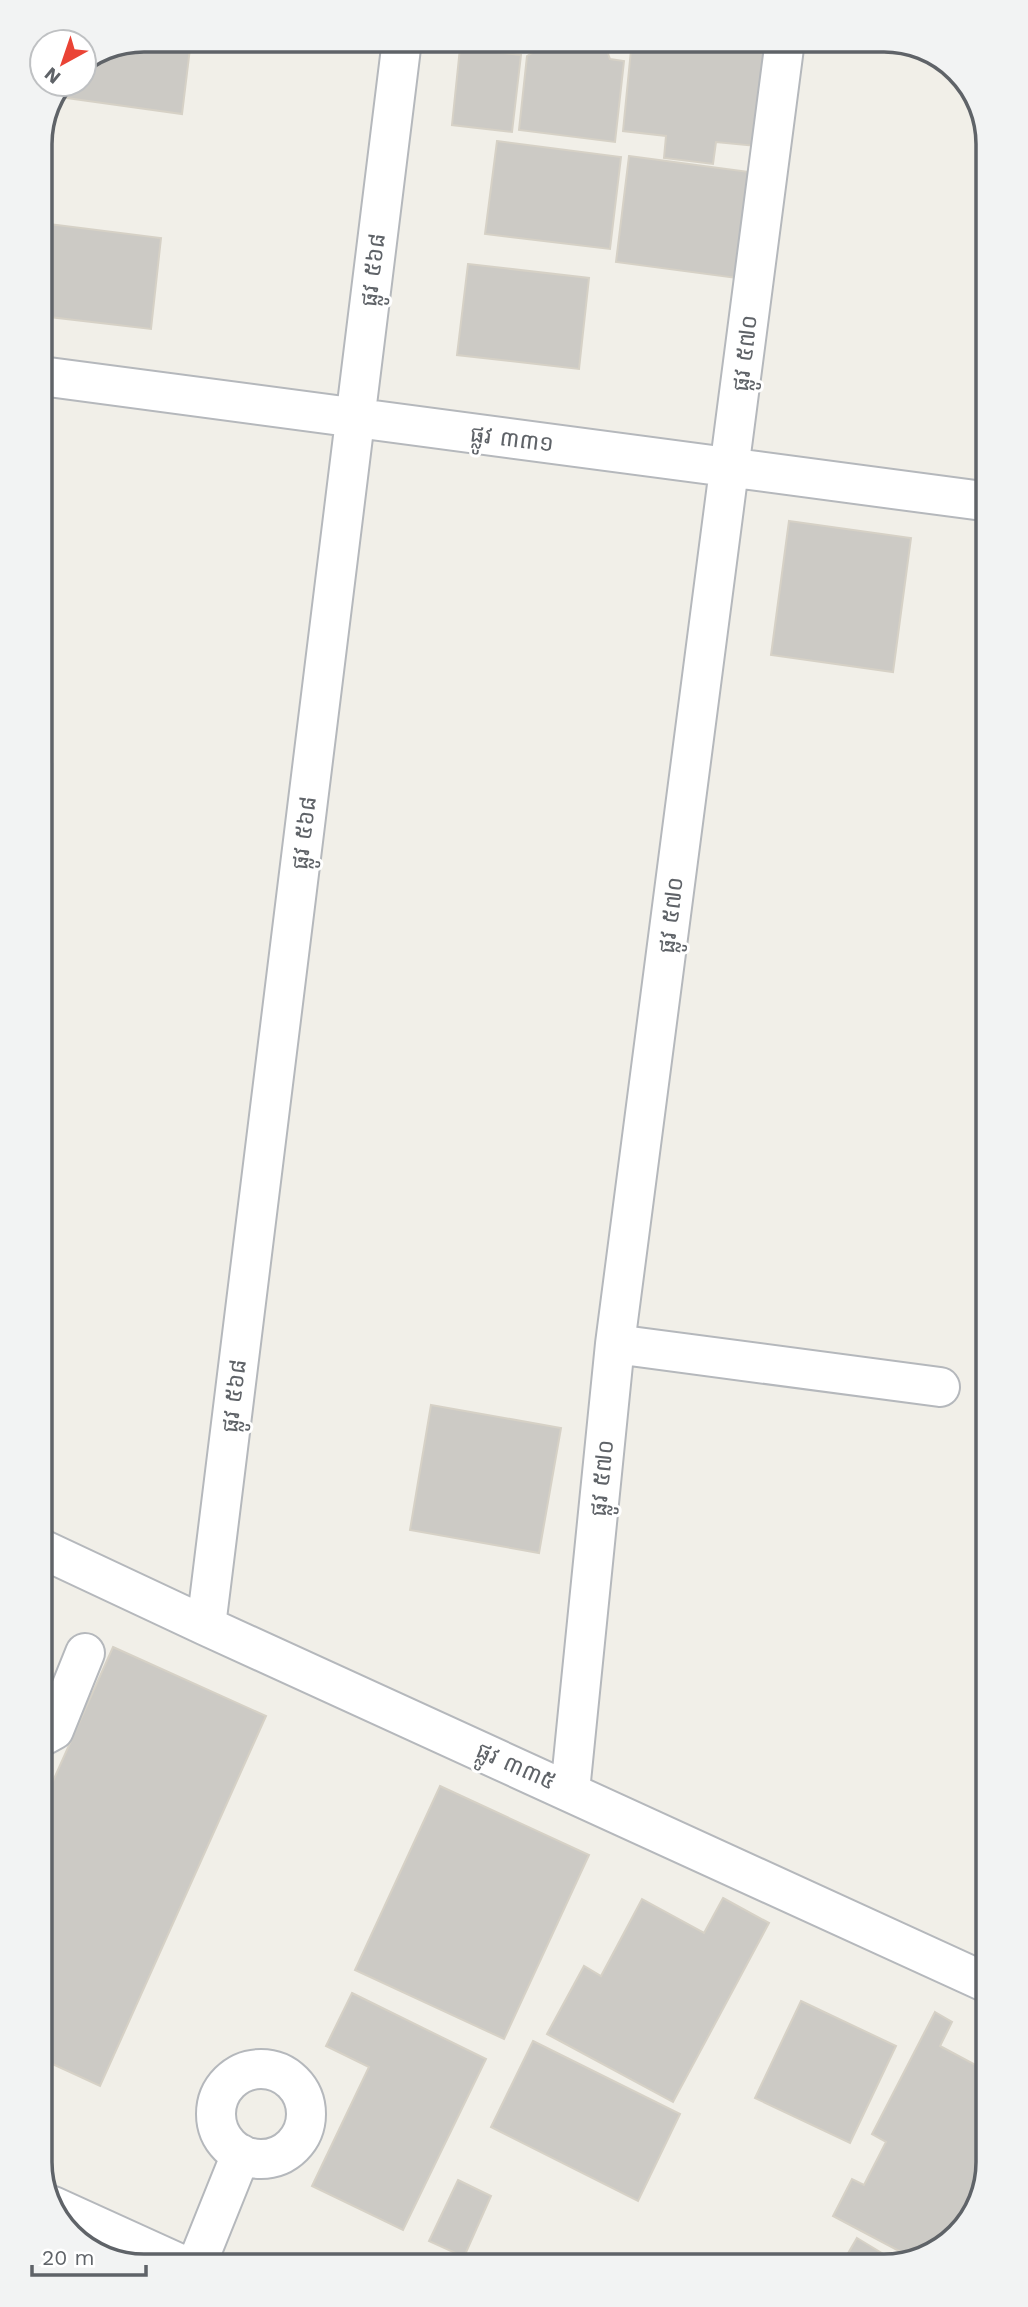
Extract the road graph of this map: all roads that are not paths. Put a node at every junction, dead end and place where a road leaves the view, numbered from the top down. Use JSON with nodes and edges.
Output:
{"nodes":[{"id":1,"x":400,"y":52,"type":"edge"},
{"id":2,"x":783,"y":53,"type":"edge"},
{"id":3,"x":53,"y":378,"type":"edge"},
{"id":4,"x":355,"y":418,"type":"junction"},
{"id":5,"x":730,"y":467,"type":"junction"},
{"id":6,"x":976,"y":500,"type":"edge"},
{"id":7,"x":615,"y":1344,"type":"junction"},
{"id":8,"x":940,"y":1387,"type":"dead end"},
{"id":9,"x":52,"y":1554,"type":"edge"},
{"id":10,"x":206,"y":1626,"type":"junction"},
{"id":11,"x":85,"y":1653,"type":"dead end"},
{"id":12,"x":52,"y":1731,"type":"edge"},
{"id":13,"x":570,"y":1791,"type":"junction"},
{"id":14,"x":976,"y":1978,"type":"edge"},
{"id":15,"x":241,"y":2154,"type":"dead end"},
{"id":16,"x":69,"y":2213,"type":"edge"},
{"id":17,"x":158,"y":2254,"type":"edge"},
{"id":18,"x":201,"y":2254,"type":"edge"}],
"edges":[{"from":1,"to":4,"type":"street","name":"ផ្លូវ ៥៦៨"},
{"from":2,"to":5,"type":"street","name":"ផ្លូវ ៥៧០"},
{"from":3,"to":4,"type":"street","name":"ផ្លូវ ៣៣១"},
{"from":4,"to":5,"type":"street","name":"ផ្លូវ ៣៣១"},
{"from":4,"to":10,"type":"street","name":"ផ្លូវ ៥៦៨"},
{"from":5,"to":6,"type":"street","name":"ផ្លូវ ៣៣១"},
{"from":5,"to":7,"type":"street","name":"ផ្លូវ ៥៧០"},
{"from":7,"to":8,"type":"street"},
{"from":7,"to":13,"type":"street","name":"ផ្លូវ ៥៧០"},
{"from":9,"to":10,"type":"street","name":"ផ្លូវ ៣៣៥"},
{"from":10,"to":13,"type":"street","name":"ផ្លូវ ៣៣៥"},
{"from":11,"to":12,"type":"street"},
{"from":13,"to":14,"type":"street","name":"ផ្លូវ ៣៣៥"},
{"from":15,"to":18,"type":"street"},
{"from":16,"to":17,"type":"street"}]}
